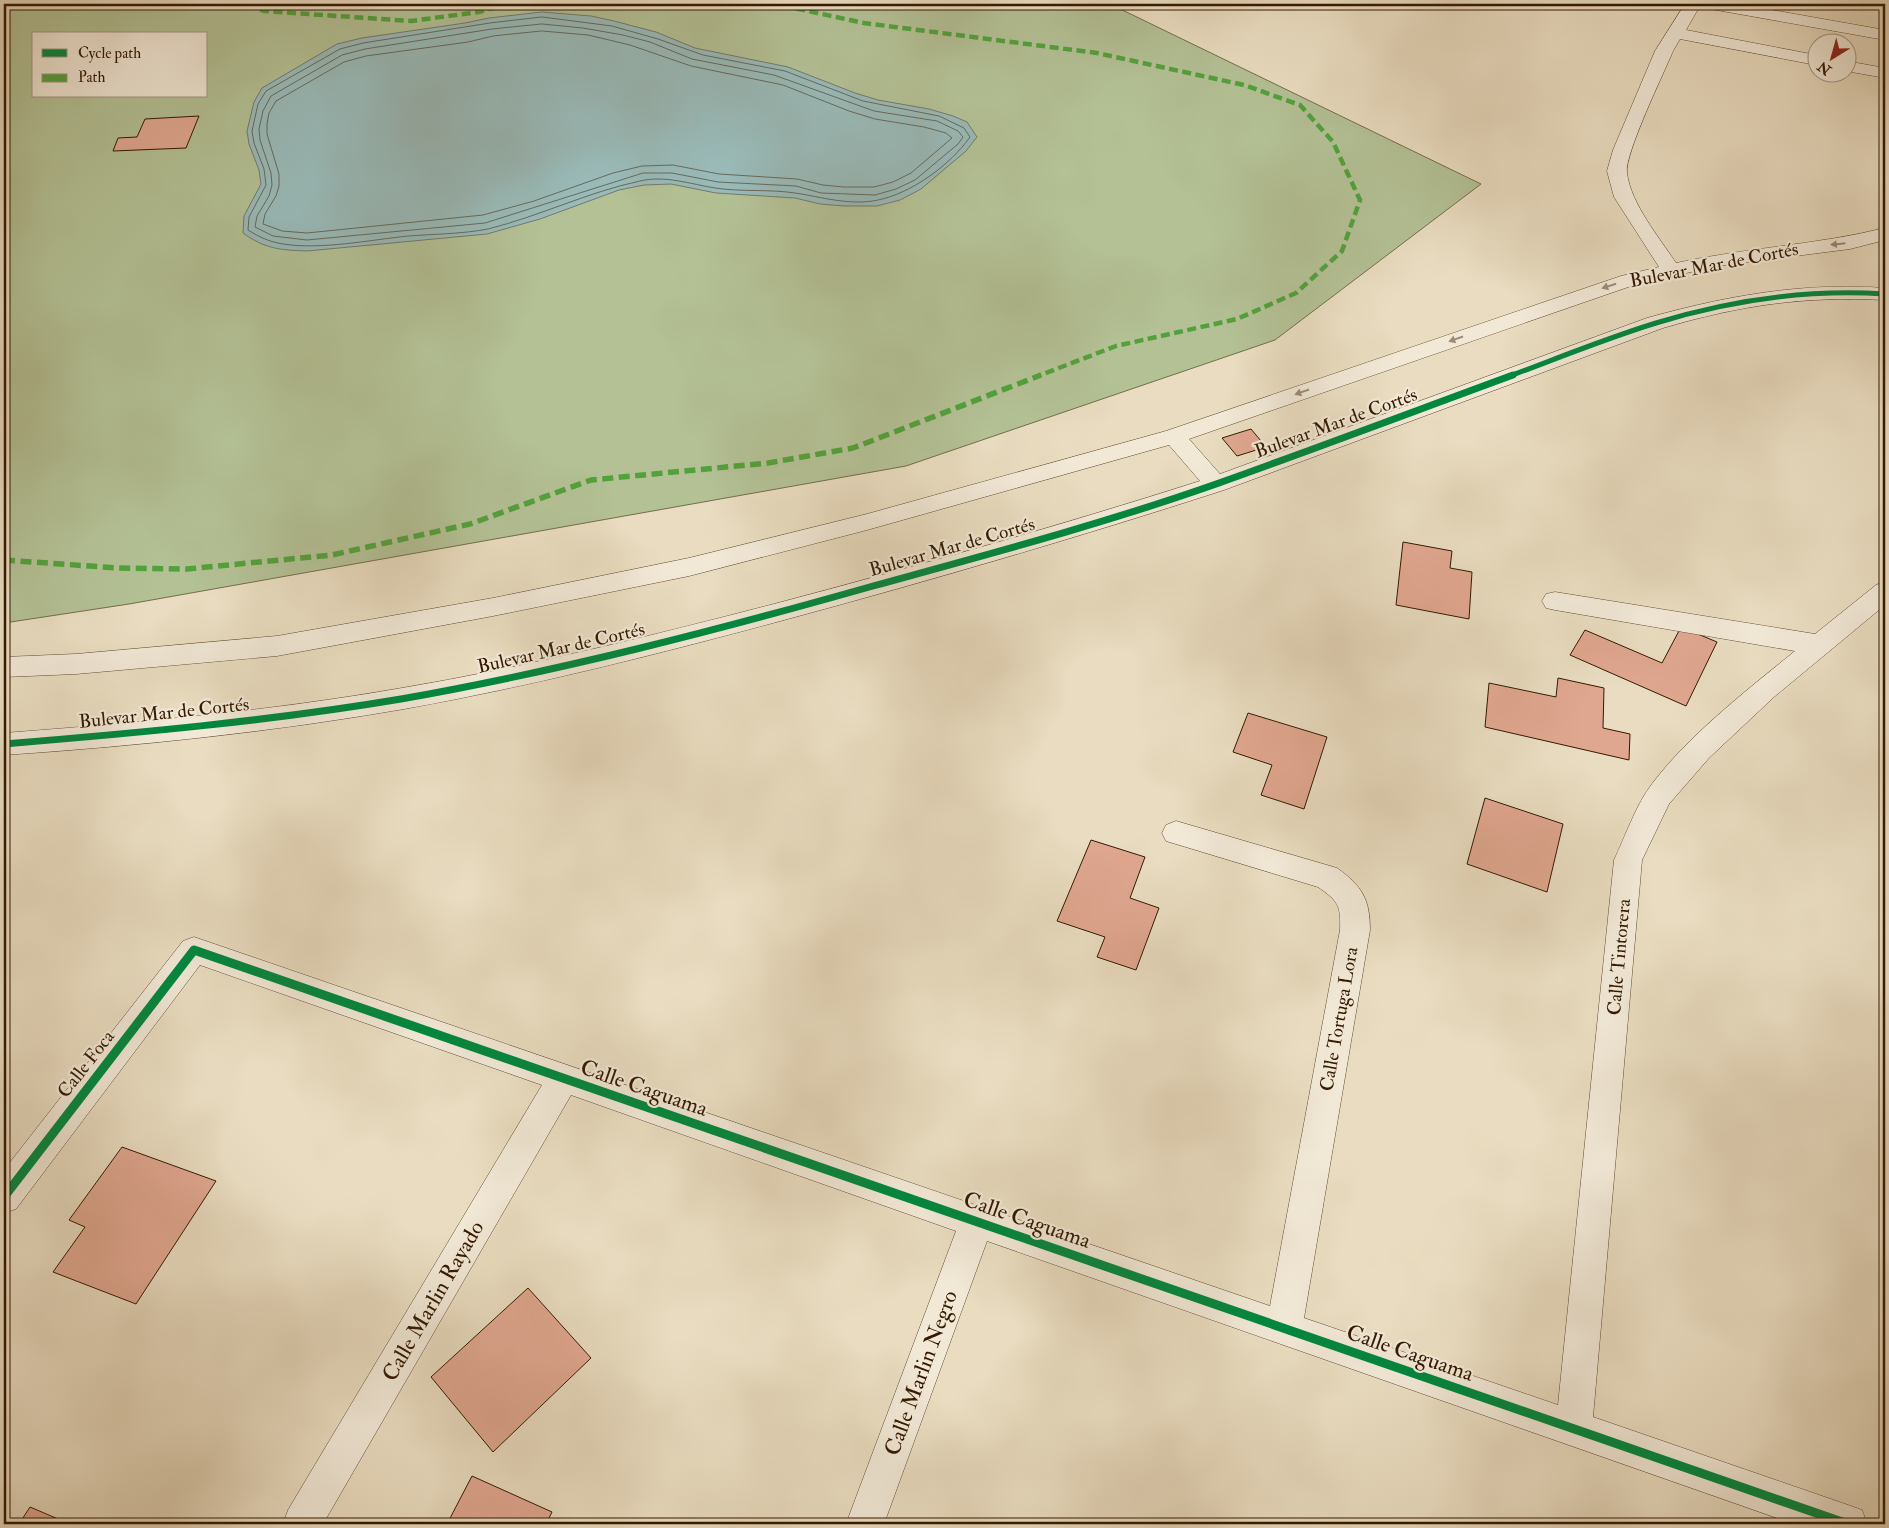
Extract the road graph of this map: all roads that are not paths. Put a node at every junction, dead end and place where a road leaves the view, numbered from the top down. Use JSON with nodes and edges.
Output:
{"nodes":[{"id":1,"x":1693,"y":4,"type":"edge"},
{"id":2,"x":1710,"y":4,"type":"edge"},
{"id":3,"x":1675,"y":33,"type":"junction"},
{"id":4,"x":1885,"y":36,"type":"edge"},
{"id":5,"x":1806,"y":58,"type":"edge"},
{"id":6,"x":1856,"y":68,"type":"edge"},
{"id":7,"x":1885,"y":73,"type":"edge"},
{"id":8,"x":1885,"y":234,"type":"edge"},
{"id":9,"x":1670,"y":269,"type":"junction"},
{"id":10,"x":1885,"y":294,"type":"edge"},
{"id":11,"x":1174,"y":436,"type":"junction"},
{"id":12,"x":1216,"y":484,"type":"junction"},
{"id":13,"x":1885,"y":591,"type":"edge"},
{"id":14,"x":1555,"y":601,"type":"dead end"},
{"id":15,"x":1820,"y":645,"type":"junction"},
{"id":16,"x":4,"y":667,"type":"edge"},
{"id":17,"x":4,"y":744,"type":"edge"},
{"id":18,"x":1176,"y":833,"type":"dead end"},
{"id":19,"x":194,"y":950,"type":"joint"},
{"id":20,"x":564,"y":1078,"type":"junction"},
{"id":21,"x":4,"y":1197,"type":"edge"},
{"id":22,"x":977,"y":1222,"type":"junction"},
{"id":23,"x":1284,"y":1328,"type":"junction"},
{"id":24,"x":1574,"y":1429,"type":"junction"},
{"id":25,"x":302,"y":1524,"type":"edge"},
{"id":26,"x":865,"y":1524,"type":"edge"},
{"id":27,"x":1848,"y":1524,"type":"edge"}],
"edges":[{"from":1,"to":3,"type":"street"},
{"from":2,"to":4,"type":"street"},
{"from":3,"to":5,"type":"street"},
{"from":3,"to":9,"type":"street"},
{"from":6,"to":7,"type":"street"},
{"from":8,"to":9,"type":"street","name":"Bulevar Mar de Cortés","one_way":true},
{"from":9,"to":11,"type":"street","name":"Bulevar Mar de Cortés","one_way":true},
{"from":10,"to":12,"type":"street","name":"Bulevar Mar de Cortés"},
{"from":11,"to":12,"type":"street"},
{"from":11,"to":16,"type":"street","name":"Bulevar Mar de Cortés"},
{"from":12,"to":17,"type":"street","name":"Bulevar Mar de Cortés"},
{"from":13,"to":15,"type":"street","name":"Calle Tintorera"},
{"from":14,"to":15,"type":"street"},
{"from":15,"to":24,"type":"street","name":"Calle Tintorera"},
{"from":18,"to":23,"type":"street","name":"Calle Tortuga Lora"},
{"from":19,"to":20,"type":"street","name":"Calle Caguama"},
{"from":19,"to":21,"type":"street","name":"Calle Foca"},
{"from":20,"to":22,"type":"street","name":"Calle Caguama"},
{"from":20,"to":25,"type":"street","name":"Calle Marlin Rayado"},
{"from":22,"to":23,"type":"street","name":"Calle Caguama"},
{"from":22,"to":26,"type":"street","name":"Calle Marlin Negro"},
{"from":23,"to":24,"type":"street","name":"Calle Caguama"},
{"from":24,"to":27,"type":"street","name":"Calle Caguama"}]}
